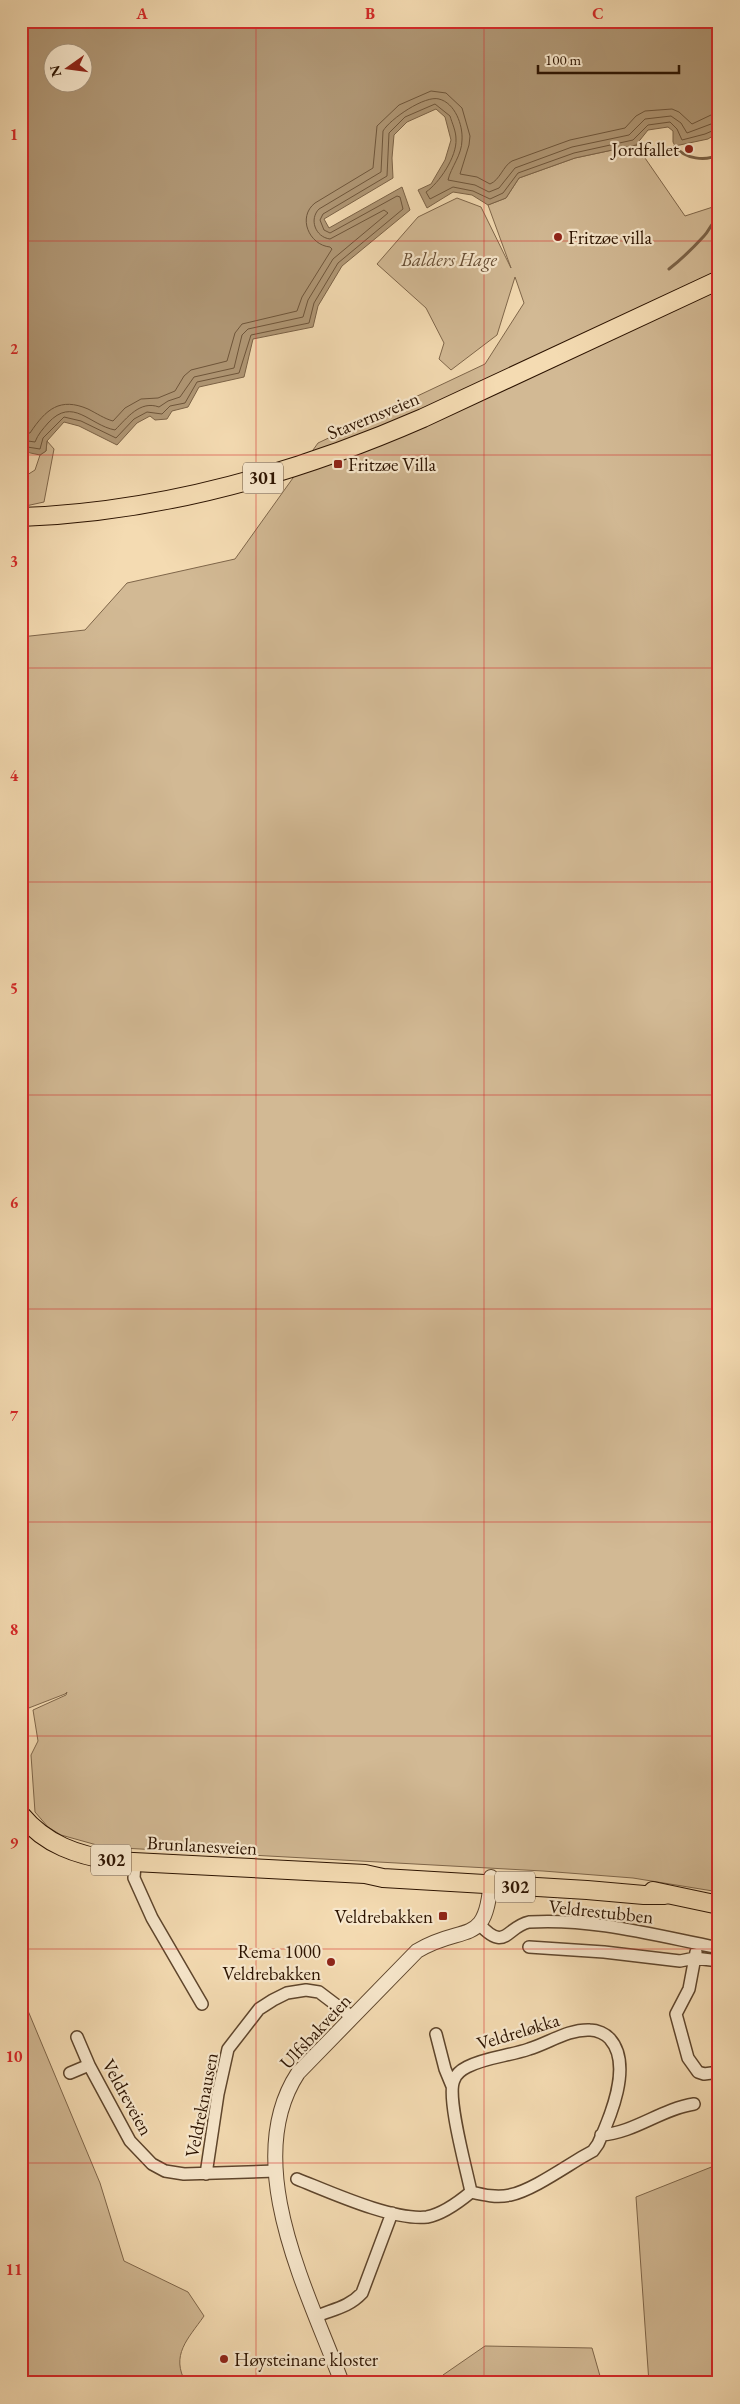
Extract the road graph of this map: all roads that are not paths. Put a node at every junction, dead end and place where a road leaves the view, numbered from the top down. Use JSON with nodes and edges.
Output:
{"nodes":[{"id":1,"x":719,"y":280,"type":"edge"},
{"id":2,"x":21,"y":518,"type":"edge"},
{"id":3,"x":21,"y":1815,"type":"edge"},
{"id":4,"x":135,"y":1863,"type":"junction"},
{"id":5,"x":491,"y":1881,"type":"junction"},
{"id":6,"x":719,"y":1905,"type":"edge"},
{"id":7,"x":479,"y":1924,"type":"junction"},
{"id":8,"x":697,"y":1943,"type":"junction"},
{"id":9,"x":715,"y":1946,"type":"dead end"},
{"id":10,"x":529,"y":1947,"type":"dead end"},
{"id":11,"x":695,"y":1958,"type":"junction"},
{"id":12,"x":719,"y":1962,"type":"edge"},
{"id":13,"x":202,"y":2004,"type":"dead end"},
{"id":14,"x":352,"y":2017,"type":"junction"},
{"id":15,"x":436,"y":2034,"type":"dead end"},
{"id":16,"x":77,"y":2037,"type":"dead end"},
{"id":17,"x":89,"y":2065,"type":"junction"},
{"id":18,"x":719,"y":2072,"type":"edge"},
{"id":19,"x":70,"y":2073,"type":"dead end"},
{"id":20,"x":452,"y":2086,"type":"junction"},
{"id":21,"x":694,"y":2104,"type":"dead end"},
{"id":22,"x":602,"y":2136,"type":"junction"},
{"id":23,"x":276,"y":2171,"type":"junction"},
{"id":24,"x":206,"y":2174,"type":"junction"},
{"id":25,"x":297,"y":2179,"type":"dead end"},
{"id":26,"x":471,"y":2192,"type":"junction"},
{"id":27,"x":392,"y":2213,"type":"junction"},
{"id":28,"x":316,"y":2316,"type":"junction"},
{"id":29,"x":342,"y":2383,"type":"edge"}],
"edges":[{"from":1,"to":2,"type":"main road","name":"Stavernsveien","number":"301"},
{"from":3,"to":4,"type":"main road","name":"Brunlanesveien","number":"302"},
{"from":4,"to":5,"type":"main road","name":"Brunlanesveien","number":"302"},
{"from":4,"to":13,"type":"street"},
{"from":5,"to":6,"type":"main road","name":"Brunlanesveien","number":"302"},
{"from":5,"to":7,"type":"street"},
{"from":7,"to":8,"type":"street","name":"Veldrestubben"},
{"from":7,"to":14,"type":"street","name":"Ulfsbakveien"},
{"from":8,"to":9,"type":"street","name":"Veldrestubben"},
{"from":8,"to":11,"type":"street"},
{"from":10,"to":11,"type":"street"},
{"from":11,"to":12,"type":"street"},
{"from":11,"to":18,"type":"street"},
{"from":14,"to":23,"type":"street","name":"Ulfsbakveien"},
{"from":14,"to":24,"type":"street","name":"Veldreknausen"},
{"from":15,"to":20,"type":"street"},
{"from":16,"to":17,"type":"street","name":"Veldreveien"},
{"from":17,"to":19,"type":"street"},
{"from":17,"to":24,"type":"street","name":"Veldreveien"},
{"from":20,"to":22,"type":"street","name":"Veldreløkka"},
{"from":20,"to":26,"type":"street"},
{"from":21,"to":22,"type":"street"},
{"from":22,"to":26,"type":"street","name":"Veldreløkka"},
{"from":23,"to":24,"type":"street","name":"Veldreveien"},
{"from":23,"to":28,"type":"street","name":"Ulfsbakveien"},
{"from":25,"to":27,"type":"street"},
{"from":26,"to":27,"type":"street"},
{"from":27,"to":28,"type":"street"},
{"from":28,"to":29,"type":"street","name":"Ulfsbakveien"}]}
